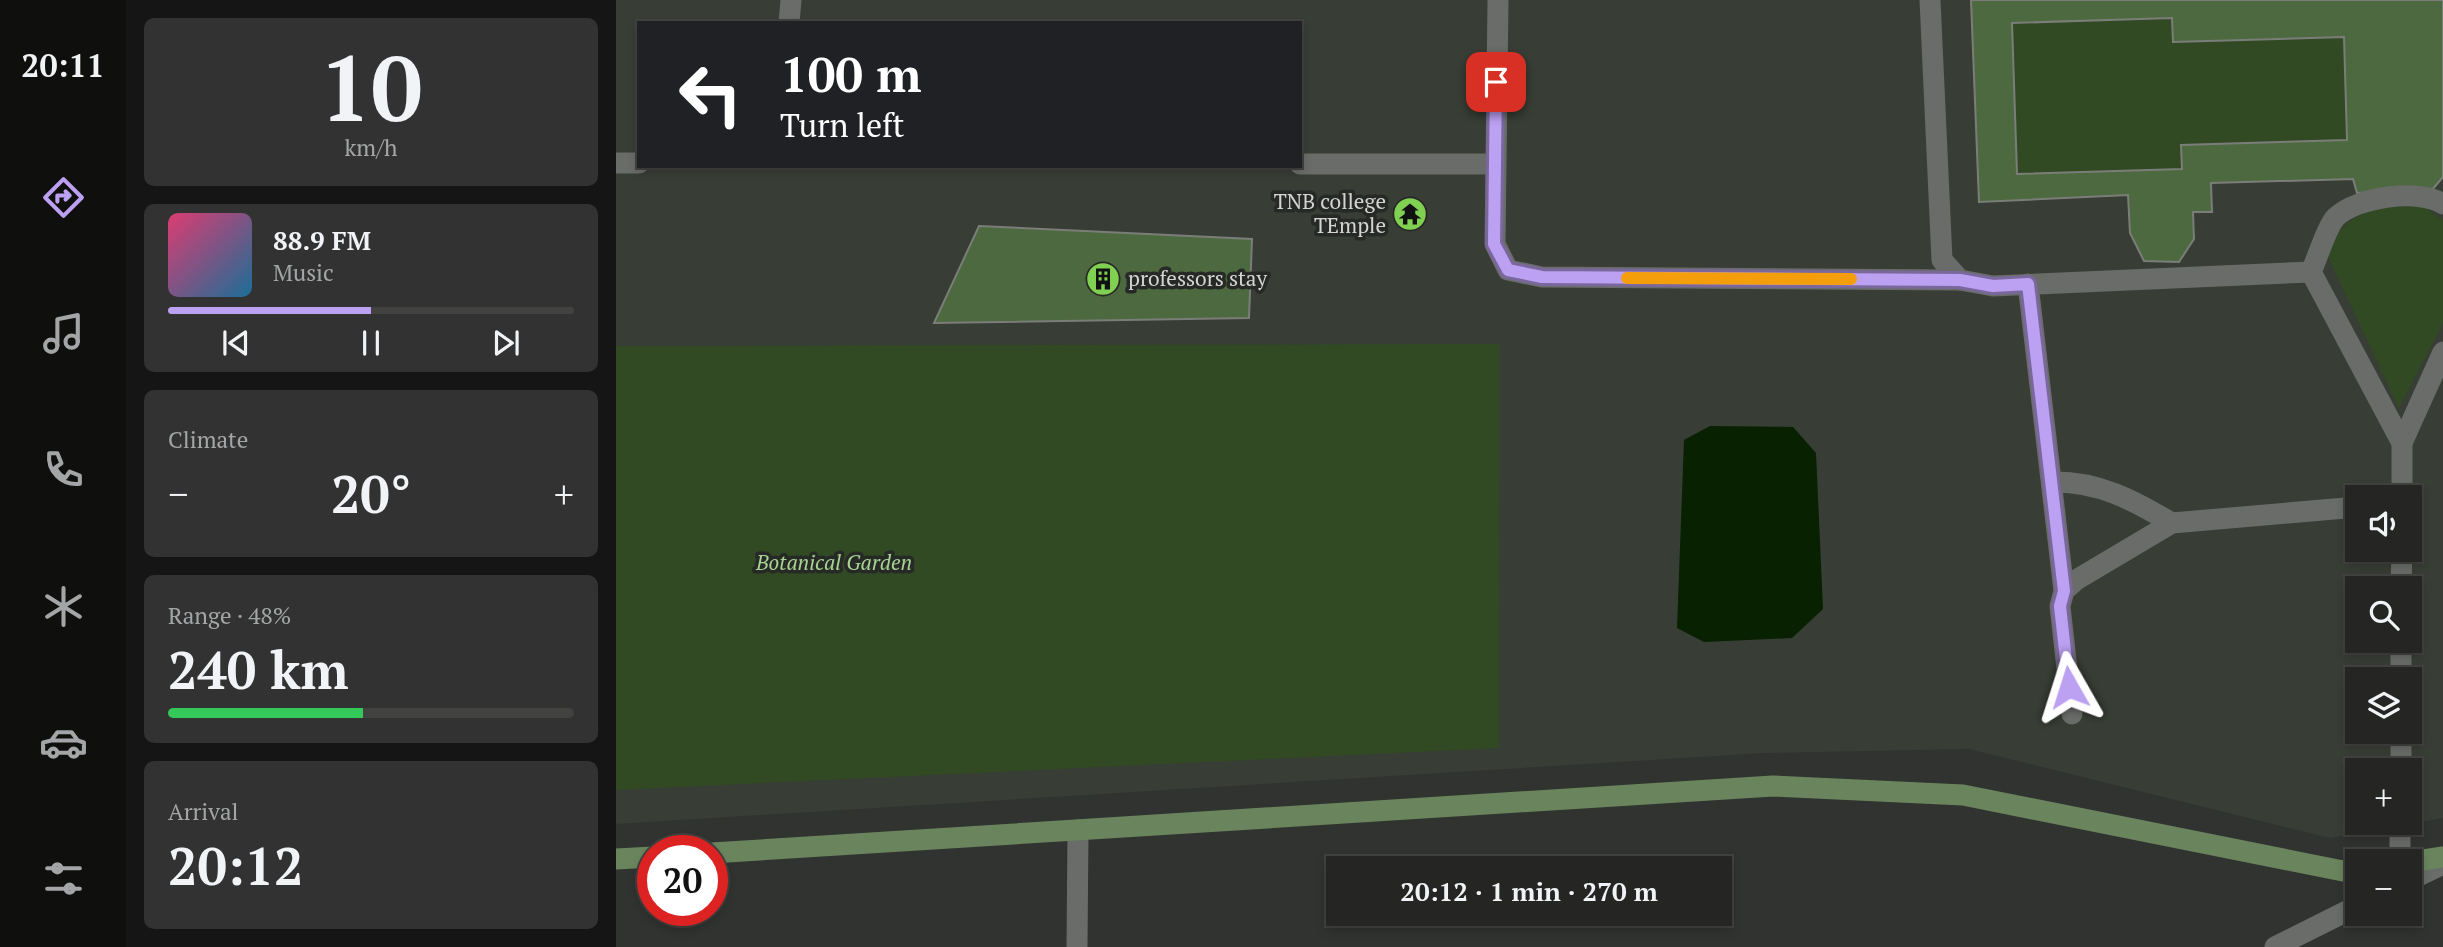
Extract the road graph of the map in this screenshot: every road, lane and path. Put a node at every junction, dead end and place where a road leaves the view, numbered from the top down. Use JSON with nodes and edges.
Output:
{"nodes":[{"id":1,"x":791,"y":0,"type":"edge"},
{"id":2,"x":1497,"y":0,"type":"edge"},
{"id":3,"x":1930,"y":0,"type":"edge"},
{"id":4,"x":789,"y":21,"type":"edge"},
{"id":5,"x":616,"y":163,"type":"edge"},
{"id":6,"x":637,"y":163,"type":"edge"},
{"id":7,"x":1302,"y":164,"type":"edge"},
{"id":8,"x":1495,"y":164,"type":"junction"},
{"id":9,"x":2443,"y":204,"type":"edge"},
{"id":10,"x":2311,"y":272,"type":"junction"},
{"id":11,"x":1960,"y":280,"type":"junction"},
{"id":12,"x":2028,"y":284,"type":"junction"},
{"id":13,"x":2443,"y":352,"type":"edge"},
{"id":14,"x":2402,"y":443,"type":"junction"},
{"id":15,"x":2052,"y":482,"type":"junction"},
{"id":16,"x":2402,"y":485,"type":"edge"},
{"id":17,"x":2345,"y":508,"type":"edge"},
{"id":18,"x":2172,"y":523,"type":"junction"},
{"id":19,"x":2064,"y":591,"type":"junction"},
{"id":20,"x":2072,"y":714,"type":"dead end"},
{"id":21,"x":1078,"y":830,"type":"junction"},
{"id":22,"x":728,"y":852,"type":"edge"},
{"id":23,"x":2443,"y":857,"type":"edge"},
{"id":24,"x":637,"y":858,"type":"edge"},
{"id":25,"x":616,"y":859,"type":"edge"},
{"id":26,"x":2422,"y":860,"type":"edge"},
{"id":27,"x":2443,"y":864,"type":"edge"},
{"id":28,"x":2345,"y":871,"type":"edge"},
{"id":29,"x":2422,"y":874,"type":"edge"},
{"id":30,"x":2345,"y":912,"type":"edge"},
{"id":31,"x":1077,"y":947,"type":"edge"},
{"id":32,"x":2275,"y":947,"type":"edge"}],
"edges":[{"from":1,"to":4,"type":"street"},
{"from":2,"to":8,"type":"street"},
{"from":3,"to":11,"type":"street"},
{"from":5,"to":6,"type":"street"},
{"from":7,"to":8,"type":"street"},
{"from":8,"to":11,"type":"street"},
{"from":9,"to":10,"type":"street"},
{"from":10,"to":12,"type":"street"},
{"from":10,"to":14,"type":"street"},
{"from":11,"to":12,"type":"street"},
{"from":12,"to":15,"type":"street"},
{"from":13,"to":14,"type":"street"},
{"from":14,"to":16,"type":"street"},
{"from":15,"to":18,"type":"street"},
{"from":15,"to":19,"type":"street"},
{"from":17,"to":18,"type":"street"},
{"from":18,"to":19,"type":"street"},
{"from":19,"to":20,"type":"street"},
{"from":21,"to":22,"type":"main road"},
{"from":21,"to":28,"type":"main road"},
{"from":21,"to":31,"type":"street"},
{"from":23,"to":26,"type":"main road"},
{"from":24,"to":25,"type":"main road"},
{"from":27,"to":29,"type":"street"},
{"from":30,"to":32,"type":"street"}]}
